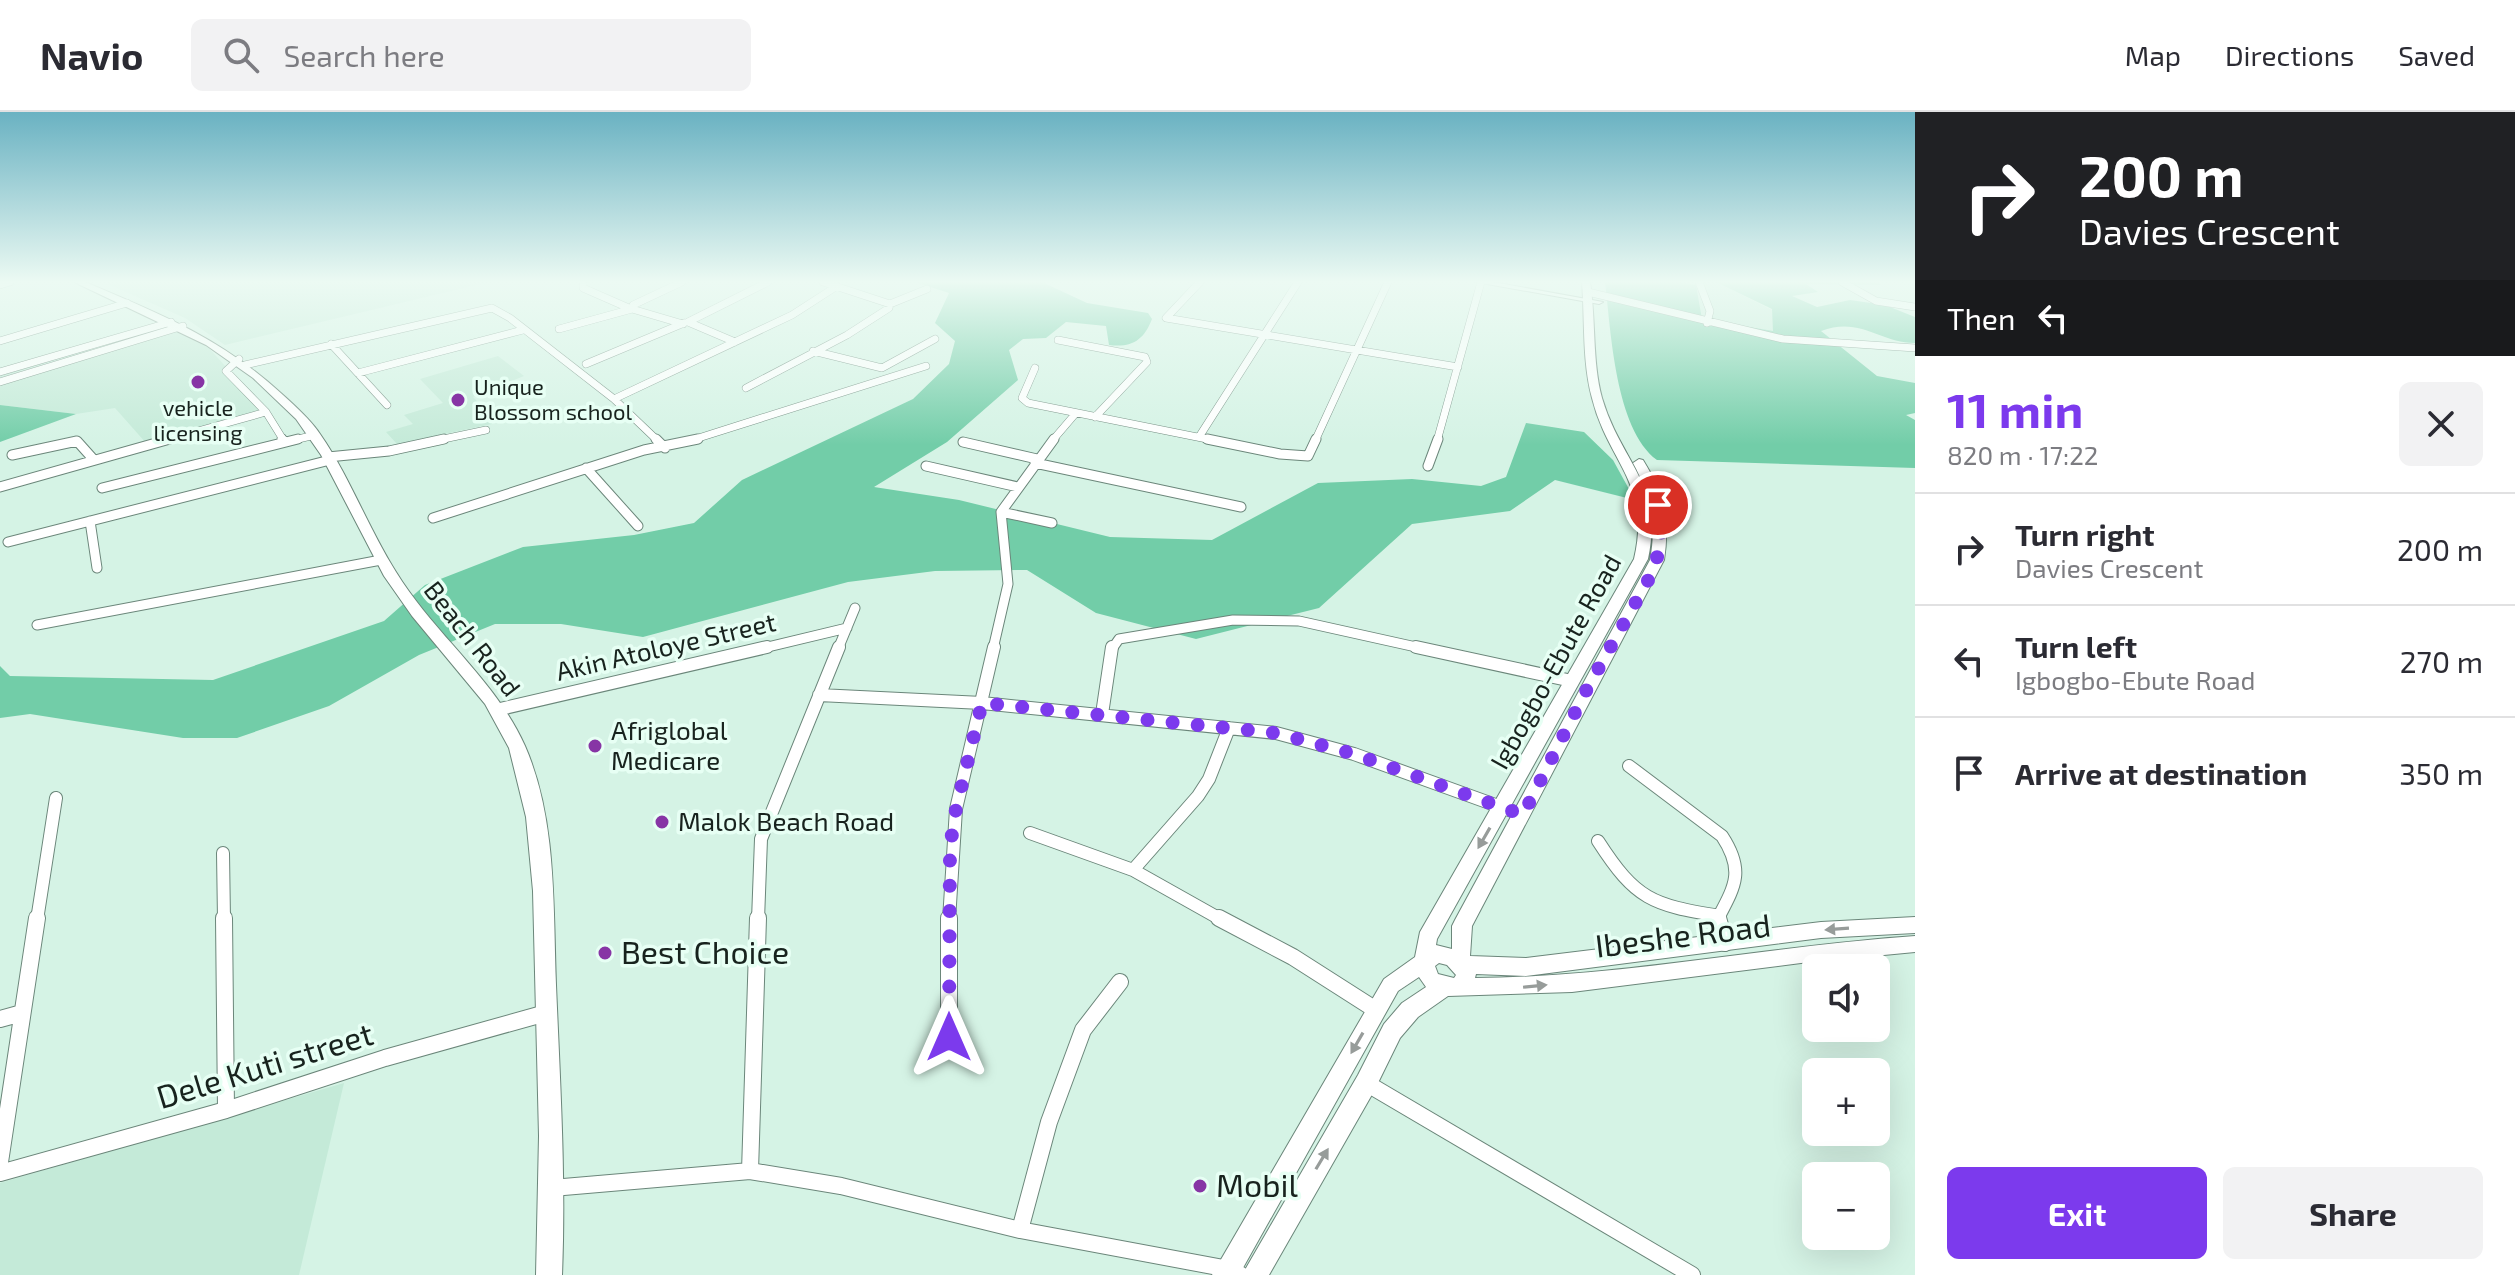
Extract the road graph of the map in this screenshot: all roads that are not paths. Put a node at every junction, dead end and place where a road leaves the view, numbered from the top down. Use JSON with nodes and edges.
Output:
{"nodes":[{"id":1,"x":132,"y":336,"type":"edge"},
{"id":2,"x":140,"y":336,"type":"edge"},
{"id":3,"x":198,"y":336,"type":"edge"},
{"id":4,"x":364,"y":336,"type":"edge"},
{"id":5,"x":499,"y":336,"type":"edge"},
{"id":6,"x":531,"y":336,"type":"edge"},
{"id":7,"x":654,"y":336,"type":"edge"},
{"id":8,"x":720,"y":336,"type":"edge"},
{"id":9,"x":747,"y":336,"type":"edge"},
{"id":10,"x":841,"y":336,"type":"edge"},
{"id":11,"x":1265,"y":336,"type":"edge"},
{"id":12,"x":1267,"y":336,"type":"edge"},
{"id":13,"x":1363,"y":336,"type":"edge"},
{"id":14,"x":1466,"y":336,"type":"edge"},
{"id":15,"x":1594,"y":336,"type":"edge"},
{"id":16,"x":1599,"y":336,"type":"edge"},
{"id":17,"x":1770,"y":336,"type":"edge"},
{"id":18,"x":935,"y":339,"type":"dead end"},
{"id":19,"x":1058,"y":340,"type":"dead end"},
{"id":20,"x":735,"y":342,"type":"junction"},
{"id":21,"x":331,"y":344,"type":"junction"},
{"id":22,"x":1915,"y":348,"type":"edge"},
{"id":23,"x":813,"y":351,"type":"junction"},
{"id":24,"x":1356,"y":351,"type":"junction"},
{"id":25,"x":0,"y":362,"type":"edge"},
{"id":26,"x":242,"y":362,"type":"junction"},
{"id":27,"x":586,"y":364,"type":"dead end"},
{"id":28,"x":926,"y":366,"type":"dead end"},
{"id":29,"x":1458,"y":367,"type":"junction"},
{"id":30,"x":1035,"y":368,"type":"dead end"},
{"id":31,"x":11,"y":369,"type":"junction"},
{"id":32,"x":0,"y":372,"type":"edge"},
{"id":33,"x":358,"y":373,"type":"junction"},
{"id":34,"x":0,"y":382,"type":"edge"},
{"id":35,"x":746,"y":388,"type":"dead end"},
{"id":36,"x":614,"y":399,"type":"junction"},
{"id":37,"x":387,"y":405,"type":"dead end"},
{"id":38,"x":266,"y":412,"type":"junction"},
{"id":39,"x":1076,"y":413,"type":"junction"},
{"id":40,"x":1095,"y":417,"type":"junction"},
{"id":41,"x":486,"y":430,"type":"dead end"},
{"id":42,"x":315,"y":435,"type":"junction"},
{"id":43,"x":1199,"y":437,"type":"junction"},
{"id":44,"x":284,"y":442,"type":"junction"},
{"id":45,"x":963,"y":442,"type":"dead end"},
{"id":46,"x":665,"y":448,"type":"junction"},
{"id":47,"x":12,"y":455,"type":"dead end"},
{"id":48,"x":329,"y":458,"type":"junction"},
{"id":49,"x":94,"y":460,"type":"junction"},
{"id":50,"x":1036,"y":461,"type":"junction"},
{"id":51,"x":926,"y":466,"type":"dead end"},
{"id":52,"x":1428,"y":466,"type":"dead end"},
{"id":53,"x":586,"y":468,"type":"junction"},
{"id":54,"x":0,"y":487,"type":"edge"},
{"id":55,"x":1018,"y":487,"type":"junction"},
{"id":56,"x":102,"y":488,"type":"dead end"},
{"id":57,"x":1241,"y":507,"type":"dead end"},
{"id":58,"x":1001,"y":512,"type":"junction"},
{"id":59,"x":433,"y":518,"type":"dead end"},
{"id":60,"x":90,"y":521,"type":"junction"},
{"id":61,"x":1052,"y":523,"type":"dead end"},
{"id":62,"x":638,"y":526,"type":"dead end"},
{"id":63,"x":8,"y":542,"type":"dead end"},
{"id":64,"x":381,"y":560,"type":"junction"},
{"id":65,"x":97,"y":568,"type":"dead end"},
{"id":66,"x":855,"y":608,"type":"dead end"},
{"id":67,"x":37,"y":625,"type":"dead end"},
{"id":68,"x":847,"y":628,"type":"junction"},
{"id":69,"x":1572,"y":681,"type":"junction"},
{"id":70,"x":819,"y":695,"type":"junction"},
{"id":71,"x":982,"y":703,"type":"junction"},
{"id":72,"x":496,"y":710,"type":"junction"},
{"id":73,"x":1102,"y":714,"type":"junction"},
{"id":74,"x":1229,"y":728,"type":"junction"},
{"id":75,"x":1629,"y":766,"type":"dead end"},
{"id":76,"x":56,"y":798,"type":"dead end"},
{"id":77,"x":1502,"y":806,"type":"junction"},
{"id":78,"x":1523,"y":815,"type":"junction"},
{"id":79,"x":1030,"y":833,"type":"dead end"},
{"id":80,"x":1598,"y":841,"type":"dead end"},
{"id":81,"x":223,"y":853,"type":"dead end"},
{"id":82,"x":1133,"y":870,"type":"junction"},
{"id":83,"x":1720,"y":916,"type":"junction"},
{"id":84,"x":1915,"y":925,"type":"edge"},
{"id":85,"x":1725,"y":943,"type":"junction"},
{"id":86,"x":1915,"y":944,"type":"edge"},
{"id":87,"x":1424,"y":961,"type":"junction"},
{"id":88,"x":1458,"y":962,"type":"junction"},
{"id":89,"x":1120,"y":982,"type":"dead end"},
{"id":90,"x":1451,"y":987,"type":"junction"},
{"id":91,"x":1376,"y":1010,"type":"junction"},
{"id":92,"x":22,"y":1013,"type":"junction"},
{"id":93,"x":546,"y":1013,"type":"junction"},
{"id":94,"x":0,"y":1019,"type":"edge"},
{"id":95,"x":949,"y":1037,"type":"dead end"},
{"id":96,"x":1366,"y":1083,"type":"junction"},
{"id":97,"x":226,"y":1110,"type":"junction"},
{"id":98,"x":0,"y":1162,"type":"edge"},
{"id":99,"x":750,"y":1171,"type":"junction"},
{"id":100,"x":0,"y":1173,"type":"edge"},
{"id":101,"x":552,"y":1188,"type":"junction"},
{"id":102,"x":1020,"y":1230,"type":"junction"},
{"id":103,"x":1231,"y":1273,"type":"edge"},
{"id":104,"x":549,"y":1275,"type":"edge"},
{"id":105,"x":1255,"y":1275,"type":"edge"},
{"id":106,"x":1692,"y":1275,"type":"edge"}],
"edges":[{"from":1,"to":31,"type":"street"},
{"from":2,"to":34,"type":"street"},
{"from":3,"to":26,"type":"main road","name":"Beach Road"},
{"from":4,"to":21,"type":"street"},
{"from":5,"to":33,"type":"street"},
{"from":6,"to":36,"type":"street"},
{"from":7,"to":27,"type":"street"},
{"from":8,"to":20,"type":"street"},
{"from":9,"to":20,"type":"street"},
{"from":10,"to":23,"type":"street"},
{"from":11,"to":43,"type":"street"},
{"from":12,"to":24,"type":"street"},
{"from":13,"to":24,"type":"street"},
{"from":14,"to":29,"type":"street"},
{"from":15,"to":69,"type":"main road","name":"Igbogbo-Ebute Road"},
{"from":16,"to":78,"type":"main road","name":"Igbogbo-Ebute Road"},
{"from":17,"to":22,"type":"street"},
{"from":18,"to":23,"type":"street"},
{"from":19,"to":40,"type":"street"},
{"from":20,"to":36,"type":"street"},
{"from":21,"to":26,"type":"street"},
{"from":21,"to":33,"type":"street"},
{"from":23,"to":35,"type":"street"},
{"from":24,"to":29,"type":"street"},
{"from":24,"to":43,"type":"street"},
{"from":25,"to":31,"type":"street"},
{"from":26,"to":38,"type":"street"},
{"from":26,"to":42,"type":"main road","name":"Beach Road"},
{"from":28,"to":46,"type":"street"},
{"from":29,"to":52,"type":"street"},
{"from":30,"to":39,"type":"street"},
{"from":31,"to":32,"type":"street"},
{"from":33,"to":37,"type":"street"},
{"from":36,"to":46,"type":"street"},
{"from":38,"to":44,"type":"street"},
{"from":38,"to":49,"type":"street"},
{"from":39,"to":40,"type":"street"},
{"from":39,"to":50,"type":"street"},
{"from":40,"to":43,"type":"street"},
{"from":41,"to":48,"type":"street"},
{"from":42,"to":44,"type":"street"},
{"from":42,"to":48,"type":"main road","name":"Beach Road"},
{"from":44,"to":56,"type":"street"},
{"from":45,"to":50,"type":"street"},
{"from":46,"to":53,"type":"street"},
{"from":47,"to":49,"type":"street"},
{"from":48,"to":60,"type":"street"},
{"from":48,"to":64,"type":"main road","name":"Beach Road"},
{"from":49,"to":54,"type":"street"},
{"from":50,"to":55,"type":"street"},
{"from":50,"to":57,"type":"street"},
{"from":51,"to":55,"type":"street"},
{"from":53,"to":59,"type":"street"},
{"from":53,"to":62,"type":"street"},
{"from":55,"to":58,"type":"street"},
{"from":58,"to":61,"type":"street"},
{"from":58,"to":71,"type":"street"},
{"from":60,"to":63,"type":"street"},
{"from":60,"to":65,"type":"street"},
{"from":64,"to":67,"type":"street"},
{"from":64,"to":72,"type":"main road","name":"Beach Road"},
{"from":66,"to":68,"type":"street"},
{"from":68,"to":70,"type":"street"},
{"from":68,"to":72,"type":"street","name":"Akin Atoloye Street"},
{"from":69,"to":73,"type":"street"},
{"from":69,"to":77,"type":"main road","name":"Igbogbo-Ebute Road"},
{"from":70,"to":71,"type":"street"},
{"from":70,"to":99,"type":"street"},
{"from":71,"to":73,"type":"street"},
{"from":71,"to":95,"type":"street"},
{"from":72,"to":93,"type":"main road","name":"Beach Road"},
{"from":73,"to":74,"type":"street"},
{"from":74,"to":77,"type":"street"},
{"from":74,"to":82,"type":"street"},
{"from":75,"to":83,"type":"street"},
{"from":76,"to":92,"type":"street"},
{"from":77,"to":78,"type":"street"},
{"from":77,"to":87,"type":"main road","name":"Igbogbo-Ebute Road","one_way":true},
{"from":78,"to":88,"type":"main road","name":"Igbogbo-Ebute Road"},
{"from":79,"to":82,"type":"street"},
{"from":80,"to":83,"type":"street"},
{"from":81,"to":97,"type":"street"},
{"from":82,"to":91,"type":"street"},
{"from":83,"to":85,"type":"street"},
{"from":84,"to":85,"type":"main road","name":"Ibeshe Road","one_way":true},
{"from":85,"to":88,"type":"main road","name":"Ibeshe Road"},
{"from":90,"to":86,"type":"main road","name":"Ibeshe Road","one_way":true},
{"from":87,"to":88,"type":"main road","name":"Ibeshe Road"},
{"from":87,"to":90,"type":"main road"},
{"from":87,"to":91,"type":"main road"},
{"from":88,"to":90,"type":"main road","name":"Igbogbo-Ebute Road"},
{"from":89,"to":102,"type":"street"},
{"from":90,"to":96,"type":"main road"},
{"from":91,"to":103,"type":"main road","one_way":true},
{"from":92,"to":94,"type":"street"},
{"from":92,"to":98,"type":"street"},
{"from":93,"to":97,"type":"street","name":"Dele Kuti street"},
{"from":93,"to":101,"type":"main road","name":"Beach Road"},
{"from":105,"to":96,"type":"main road","one_way":true},
{"from":96,"to":106,"type":"street"},
{"from":97,"to":100,"type":"street","name":"Dele Kuti street"},
{"from":99,"to":101,"type":"street"},
{"from":99,"to":102,"type":"street"},
{"from":101,"to":104,"type":"main road","name":"Beach Road"},
{"from":102,"to":103,"type":"street"}]}
